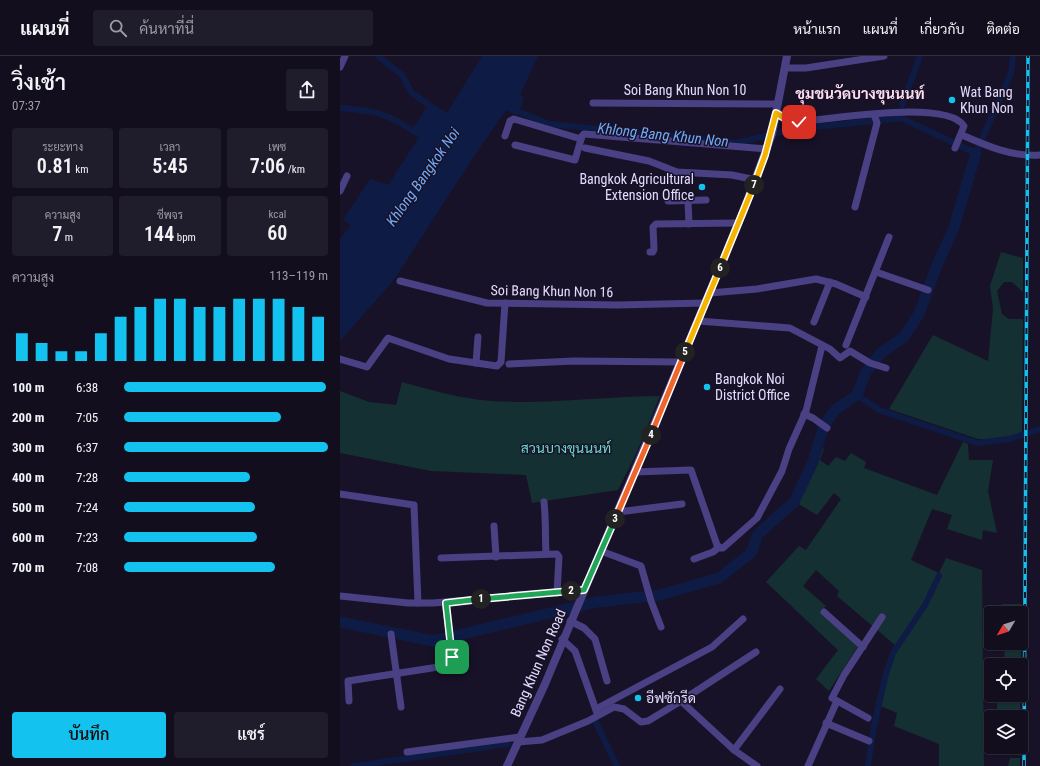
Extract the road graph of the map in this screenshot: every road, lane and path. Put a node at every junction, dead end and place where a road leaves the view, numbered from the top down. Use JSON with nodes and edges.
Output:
{"nodes":[{"id":1,"x":346,"y":56,"type":"edge"},
{"id":2,"x":787,"y":56,"type":"edge"},
{"id":3,"x":884,"y":56,"type":"edge"},
{"id":4,"x":853,"y":59,"type":"edge"},
{"id":5,"x":340,"y":67,"type":"edge"},
{"id":6,"x":785,"y":68,"type":"junction"},
{"id":7,"x":593,"y":103,"type":"dead end"},
{"id":8,"x":777,"y":108,"type":"junction"},
{"id":9,"x":874,"y":114,"type":"junction"},
{"id":10,"x":506,"y":136,"type":"dead end"},
{"id":11,"x":581,"y":139,"type":"junction"},
{"id":12,"x":515,"y":145,"type":"dead end"},
{"id":13,"x":585,"y":148,"type":"dead end"},
{"id":14,"x":767,"y":149,"type":"junction"},
{"id":15,"x":1040,"y":155,"type":"edge"},
{"id":16,"x":347,"y":176,"type":"dead end"},
{"id":17,"x":756,"y":180,"type":"junction"},
{"id":18,"x":340,"y":191,"type":"edge"},
{"id":19,"x":706,"y":200,"type":"dead end"},
{"id":20,"x":668,"y":201,"type":"dead end"},
{"id":21,"x":688,"y":201,"type":"junction"},
{"id":22,"x":855,"y":207,"type":"dead end"},
{"id":23,"x":738,"y":223,"type":"junction"},
{"id":24,"x":689,"y":224,"type":"junction"},
{"id":25,"x":889,"y":236,"type":"dead end"},
{"id":26,"x":650,"y":252,"type":"dead end"},
{"id":27,"x":876,"y":272,"type":"junction"},
{"id":28,"x":400,"y":281,"type":"dead end"},
{"id":29,"x":830,"y":282,"type":"junction"},
{"id":30,"x":927,"y":289,"type":"dead end"},
{"id":31,"x":710,"y":293,"type":"junction"},
{"id":32,"x":866,"y":297,"type":"junction"},
{"id":33,"x":505,"y":303,"type":"junction"},
{"id":34,"x":706,"y":304,"type":"junction"},
{"id":35,"x":698,"y":321,"type":"junction"},
{"id":36,"x":814,"y":322,"type":"dead end"},
{"id":37,"x":478,"y":337,"type":"dead end"},
{"id":38,"x":846,"y":345,"type":"dead end"},
{"id":39,"x":822,"y":346,"type":"junction"},
{"id":40,"x":340,"y":358,"type":"edge"},
{"id":41,"x":681,"y":362,"type":"junction"},
{"id":42,"x":476,"y":363,"type":"junction"},
{"id":43,"x":509,"y":364,"type":"dead end"},
{"id":44,"x":886,"y":368,"type":"dead end"},
{"id":45,"x":804,"y":414,"type":"junction"},
{"id":46,"x":827,"y":428,"type":"dead end"},
{"id":47,"x":635,"y":472,"type":"junction"},
{"id":48,"x":340,"y":494,"type":"edge"},
{"id":49,"x":544,"y":502,"type":"dead end"},
{"id":50,"x":682,"y":504,"type":"dead end"},
{"id":51,"x":618,"y":512,"type":"junction"},
{"id":52,"x":494,"y":526,"type":"dead end"},
{"id":53,"x":719,"y":547,"type":"junction"},
{"id":54,"x":601,"y":551,"type":"junction"},
{"id":55,"x":546,"y":554,"type":"junction"},
{"id":56,"x":496,"y":557,"type":"junction"},
{"id":57,"x":441,"y":558,"type":"dead end"},
{"id":58,"x":694,"y":558,"type":"dead end"},
{"id":59,"x":584,"y":590,"type":"junction"},
{"id":60,"x":557,"y":593,"type":"junction"},
{"id":61,"x":340,"y":596,"type":"edge"},
{"id":62,"x":418,"y":603,"type":"junction"},
{"id":63,"x":446,"y":603,"type":"junction"},
{"id":64,"x":824,"y":612,"type":"dead end"},
{"id":65,"x":882,"y":617,"type":"dead end"},
{"id":66,"x":743,"y":619,"type":"dead end"},
{"id":67,"x":570,"y":621,"type":"junction"},
{"id":68,"x":661,"y":627,"type":"dead end"},
{"id":69,"x":391,"y":634,"type":"dead end"},
{"id":70,"x":562,"y":639,"type":"junction"},
{"id":71,"x":863,"y":647,"type":"junction"},
{"id":72,"x":756,"y":652,"type":"dead end"},
{"id":73,"x":396,"y":674,"type":"junction"},
{"id":74,"x":607,"y":681,"type":"dead end"},
{"id":75,"x":780,"y":689,"type":"dead end"},
{"id":76,"x":340,"y":696,"type":"edge"},
{"id":77,"x":834,"y":699,"type":"junction"},
{"id":78,"x":681,"y":702,"type":"junction"},
{"id":79,"x":401,"y":707,"type":"dead end"},
{"id":80,"x":596,"y":709,"type":"junction"},
{"id":81,"x":868,"y":718,"type":"dead end"},
{"id":82,"x":594,"y":719,"type":"junction"},
{"id":83,"x":826,"y":723,"type":"junction"},
{"id":84,"x":519,"y":740,"type":"junction"},
{"id":85,"x":869,"y":741,"type":"dead end"},
{"id":86,"x":734,"y":750,"type":"junction"},
{"id":87,"x":406,"y":752,"type":"dead end"},
{"id":88,"x":507,"y":766,"type":"edge"},
{"id":89,"x":757,"y":766,"type":"edge"},
{"id":90,"x":808,"y":766,"type":"edge"}],
"edges":[{"from":1,"to":5,"type":"street"},
{"from":2,"to":6,"type":"street","name":"Bang Khun Non Road"},
{"from":3,"to":4,"type":"street"},
{"from":4,"to":6,"type":"street"},
{"from":6,"to":8,"type":"street","name":"Bang Khun Non Road"},
{"from":7,"to":8,"type":"street","name":"Soi Bang Khun Non 10"},
{"from":8,"to":9,"type":"street"},
{"from":8,"to":14,"type":"street","name":"Bang Khun Non Road"},
{"from":9,"to":15,"type":"street"},
{"from":9,"to":22,"type":"street"},
{"from":10,"to":11,"type":"street"},
{"from":11,"to":12,"type":"street"},
{"from":11,"to":14,"type":"street"},
{"from":13,"to":17,"type":"street"},
{"from":14,"to":17,"type":"street","name":"Bang Khun Non Road"},
{"from":16,"to":18,"type":"street"},
{"from":17,"to":23,"type":"street","name":"Bang Khun Non Road"},
{"from":19,"to":21,"type":"street"},
{"from":20,"to":21,"type":"street"},
{"from":21,"to":24,"type":"street"},
{"from":23,"to":24,"type":"street"},
{"from":23,"to":31,"type":"street","name":"Bang Khun Non Road"},
{"from":24,"to":26,"type":"street"},
{"from":25,"to":27,"type":"street"},
{"from":27,"to":30,"type":"street"},
{"from":27,"to":32,"type":"street"},
{"from":28,"to":33,"type":"street","name":"Soi Bang Khun Non 16"},
{"from":29,"to":31,"type":"street"},
{"from":29,"to":32,"type":"street"},
{"from":29,"to":36,"type":"street"},
{"from":31,"to":34,"type":"street","name":"Bang Khun Non Road"},
{"from":32,"to":38,"type":"street"},
{"from":33,"to":34,"type":"street","name":"Soi Bang Khun Non 16"},
{"from":33,"to":42,"type":"street"},
{"from":34,"to":35,"type":"street","name":"Bang Khun Non Road"},
{"from":35,"to":39,"type":"street"},
{"from":35,"to":41,"type":"street","name":"Bang Khun Non Road"},
{"from":37,"to":42,"type":"street"},
{"from":39,"to":44,"type":"street"},
{"from":39,"to":45,"type":"street"},
{"from":40,"to":42,"type":"street"},
{"from":41,"to":43,"type":"street"},
{"from":41,"to":47,"type":"street","name":"Bang Khun Non Road"},
{"from":45,"to":46,"type":"street"},
{"from":45,"to":53,"type":"street"},
{"from":47,"to":51,"type":"street","name":"Bang Khun Non Road"},
{"from":47,"to":53,"type":"street"},
{"from":48,"to":62,"type":"street"},
{"from":49,"to":55,"type":"street"},
{"from":50,"to":51,"type":"street"},
{"from":51,"to":54,"type":"street","name":"Bang Khun Non Road"},
{"from":52,"to":56,"type":"street"},
{"from":53,"to":58,"type":"street"},
{"from":54,"to":59,"type":"street","name":"Bang Khun Non Road"},
{"from":54,"to":68,"type":"street"},
{"from":55,"to":56,"type":"street"},
{"from":55,"to":60,"type":"street"},
{"from":56,"to":57,"type":"street"},
{"from":59,"to":60,"type":"street"},
{"from":59,"to":67,"type":"street","name":"Bang Khun Non Road"},
{"from":60,"to":63,"type":"street"},
{"from":61,"to":62,"type":"street"},
{"from":62,"to":63,"type":"street"},
{"from":63,"to":73,"type":"street"},
{"from":64,"to":71,"type":"street"},
{"from":65,"to":71,"type":"street"},
{"from":66,"to":80,"type":"street"},
{"from":67,"to":70,"type":"street","name":"Bang Khun Non Road"},
{"from":67,"to":74,"type":"street"},
{"from":69,"to":73,"type":"street"},
{"from":70,"to":80,"type":"street"},
{"from":70,"to":84,"type":"street","name":"Bang Khun Non Road"},
{"from":71,"to":77,"type":"street"},
{"from":72,"to":78,"type":"street"},
{"from":73,"to":76,"type":"street"},
{"from":73,"to":79,"type":"street"},
{"from":75,"to":86,"type":"street"},
{"from":77,"to":81,"type":"street"},
{"from":77,"to":83,"type":"street"},
{"from":78,"to":82,"type":"street"},
{"from":78,"to":86,"type":"street"},
{"from":80,"to":82,"type":"street"},
{"from":82,"to":84,"type":"street"},
{"from":83,"to":85,"type":"street"},
{"from":83,"to":90,"type":"street"},
{"from":84,"to":87,"type":"street"},
{"from":84,"to":88,"type":"street","name":"Bang Khun Non Road"},
{"from":86,"to":89,"type":"street"}]}
